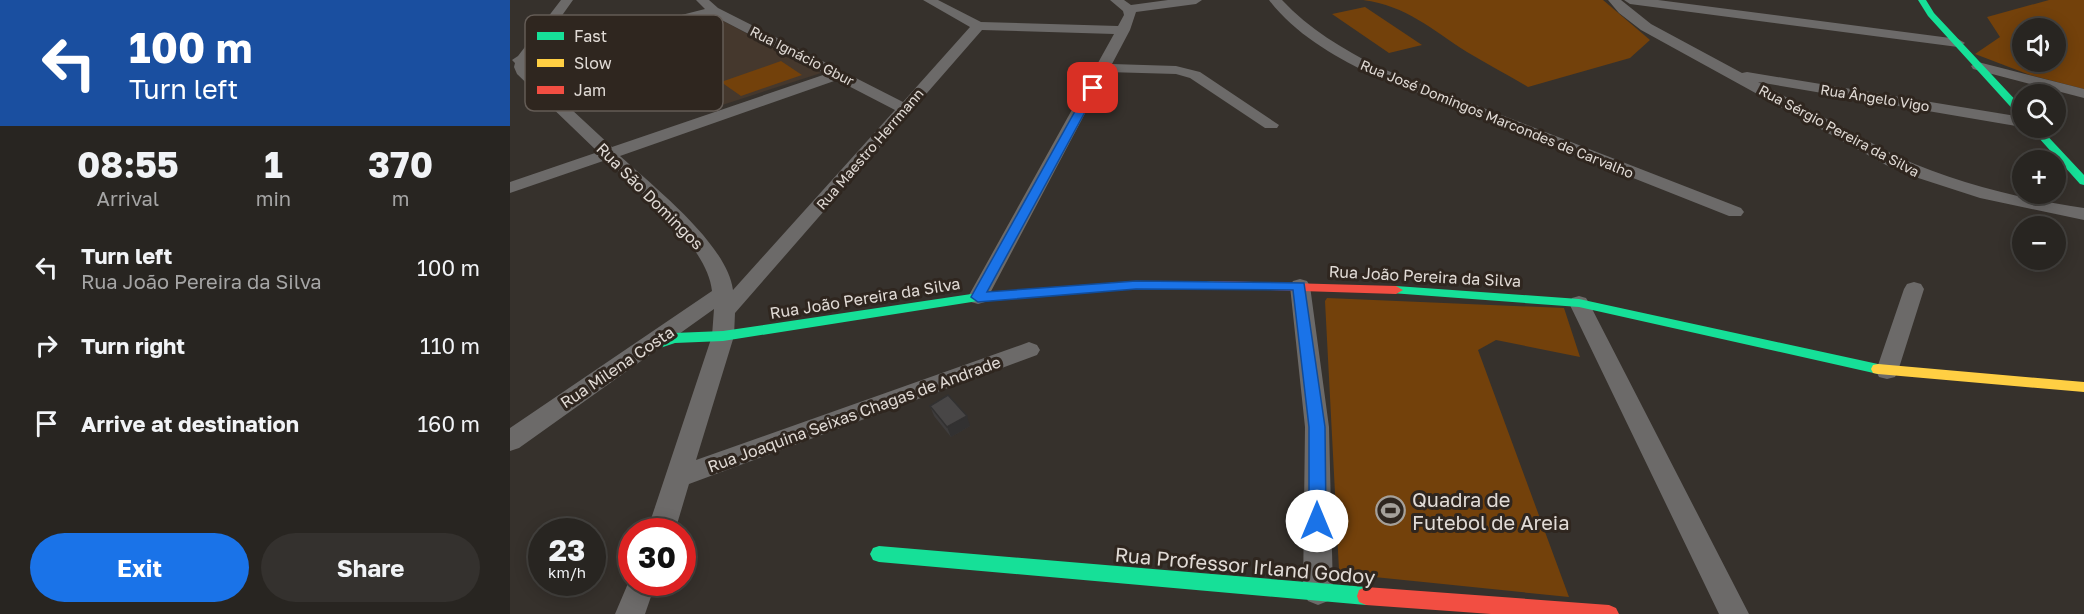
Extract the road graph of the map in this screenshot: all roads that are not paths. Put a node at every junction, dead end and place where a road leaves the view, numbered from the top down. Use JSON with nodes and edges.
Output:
{"nodes":[{"id":1,"x":567,"y":0,"type":"edge"},
{"id":2,"x":702,"y":0,"type":"edge"},
{"id":3,"x":958,"y":0,"type":"edge"},
{"id":4,"x":1196,"y":0,"type":"edge"},
{"id":5,"x":1275,"y":0,"type":"edge"},
{"id":6,"x":1614,"y":0,"type":"edge"},
{"id":7,"x":1630,"y":0,"type":"edge"},
{"id":8,"x":1922,"y":0,"type":"edge"},
{"id":9,"x":933,"y":2,"type":"edge"},
{"id":10,"x":1123,"y":5,"type":"edge"},
{"id":11,"x":714,"y":11,"type":"junction"},
{"id":12,"x":554,"y":15,"type":"edge"},
{"id":13,"x":698,"y":15,"type":"edge"},
{"id":14,"x":722,"y":15,"type":"edge"},
{"id":15,"x":723,"y":16,"type":"edge"},
{"id":16,"x":978,"y":26,"type":"junction"},
{"id":17,"x":1124,"y":30,"type":"junction"},
{"id":18,"x":1958,"y":43,"type":"junction"},
{"id":19,"x":517,"y":60,"type":"edge"},
{"id":20,"x":1978,"y":66,"type":"junction"},
{"id":21,"x":1104,"y":68,"type":"junction"},
{"id":22,"x":1729,"y":73,"type":"junction"},
{"id":23,"x":525,"y":74,"type":"edge"},
{"id":24,"x":838,"y":75,"type":"junction"},
{"id":25,"x":2084,"y":94,"type":"edge"},
{"id":26,"x":2012,"y":102,"type":"edge"},
{"id":27,"x":905,"y":109,"type":"junction"},
{"id":28,"x":563,"y":111,"type":"edge"},
{"id":29,"x":2012,"y":120,"type":"edge"},
{"id":30,"x":1271,"y":124,"type":"dead end"},
{"id":31,"x":2044,"y":138,"type":"edge"},
{"id":32,"x":608,"y":154,"type":"junction"},
{"id":33,"x":2084,"y":182,"type":"edge"},
{"id":34,"x":510,"y":188,"type":"edge"},
{"id":35,"x":1735,"y":212,"type":"dead end"},
{"id":36,"x":2084,"y":214,"type":"edge"},
{"id":37,"x":767,"y":266,"type":"junction"},
{"id":38,"x":1300,"y":286,"type":"junction"},
{"id":39,"x":1914,"y":289,"type":"dead end"},
{"id":40,"x":978,"y":297,"type":"junction"},
{"id":41,"x":1579,"y":303,"type":"junction"},
{"id":42,"x":723,"y":305,"type":"junction"},
{"id":43,"x":648,"y":347,"type":"junction"},
{"id":44,"x":1029,"y":350,"type":"dead end"},
{"id":45,"x":1887,"y":371,"type":"junction"},
{"id":46,"x":2084,"y":387,"type":"edge"},
{"id":47,"x":512,"y":438,"type":"edge"},
{"id":48,"x":679,"y":477,"type":"junction"},
{"id":49,"x":665,"y":518,"type":"edge"},
{"id":50,"x":879,"y":554,"type":"dead end"},
{"id":51,"x":1318,"y":592,"type":"junction"},
{"id":52,"x":637,"y":596,"type":"edge"},
{"id":53,"x":630,"y":614,"type":"edge"},
{"id":54,"x":1609,"y":614,"type":"edge"},
{"id":55,"x":1734,"y":614,"type":"edge"}],
"edges":[{"from":1,"to":12,"type":"street"},
{"from":2,"to":11,"type":"street","name":"Rua Ignácio Gbur"},
{"from":3,"to":9,"type":"street"},
{"from":4,"to":10,"type":"street"},
{"from":5,"to":35,"type":"street","name":"Rua José Domingos Marcondes de Carvalho"},
{"from":6,"to":22,"type":"street","name":"Rua Sérgio Pereira da Silva"},
{"from":7,"to":18,"type":"street"},
{"from":8,"to":18,"type":"street"},
{"from":9,"to":16,"type":"street"},
{"from":10,"to":17,"type":"street"},
{"from":11,"to":13,"type":"street"},
{"from":11,"to":14,"type":"street","name":"Rua Ignácio Gbur"},
{"from":15,"to":24,"type":"street","name":"Rua Ignácio Gbur"},
{"from":16,"to":17,"type":"street"},
{"from":16,"to":27,"type":"street","name":"Rua Maestro Herrmann"},
{"from":17,"to":21,"type":"street"},
{"from":18,"to":20,"type":"street"},
{"from":19,"to":23,"type":"street","name":"Rua São Domingos"},
{"from":20,"to":25,"type":"street"},
{"from":20,"to":26,"type":"street"},
{"from":21,"to":30,"type":"street"},
{"from":21,"to":40,"type":"street"},
{"from":22,"to":29,"type":"street","name":"Rua Ângelo Vigo"},
{"from":22,"to":36,"type":"street","name":"Rua Sérgio Pereira da Silva"},
{"from":24,"to":27,"type":"street","name":"Rua Ignácio Gbur"},
{"from":24,"to":32,"type":"street"},
{"from":27,"to":37,"type":"street","name":"Rua Maestro Herrmann"},
{"from":28,"to":32,"type":"street","name":"Rua São Domingos"},
{"from":31,"to":33,"type":"street"},
{"from":32,"to":34,"type":"street"},
{"from":32,"to":42,"type":"street","name":"Rua São Domingos"},
{"from":37,"to":42,"type":"street"},
{"from":37,"to":42,"type":"street","name":"Rua Maestro Herrmann"},
{"from":38,"to":40,"type":"street","name":"Rua João Pereira da Silva"},
{"from":38,"to":41,"type":"street","name":"Rua João Pereira da Silva"},
{"from":38,"to":51,"type":"street"},
{"from":39,"to":45,"type":"street"},
{"from":40,"to":42,"type":"street","name":"Rua João Pereira da Silva"},
{"from":41,"to":45,"type":"street","name":"Rua João Pereira da Silva"},
{"from":41,"to":55,"type":"street"},
{"from":42,"to":43,"type":"street","name":"Rua Milena Costa"},
{"from":42,"to":43,"type":"street","name":"Rua João Pereira da Silva"},
{"from":42,"to":48,"type":"street"},
{"from":43,"to":47,"type":"street","name":"Rua Milena Costa"},
{"from":44,"to":48,"type":"street","name":"Rua Joaquina Seixas Chagas de Andrade"},
{"from":45,"to":46,"type":"street","name":"Rua João Pereira da Silva"},
{"from":48,"to":49,"type":"street"},
{"from":50,"to":51,"type":"street","name":"Rua Professor Irland Godoy"},
{"from":51,"to":54,"type":"street","name":"Rua Professor Irland Godoy"},
{"from":52,"to":53,"type":"street"}]}
